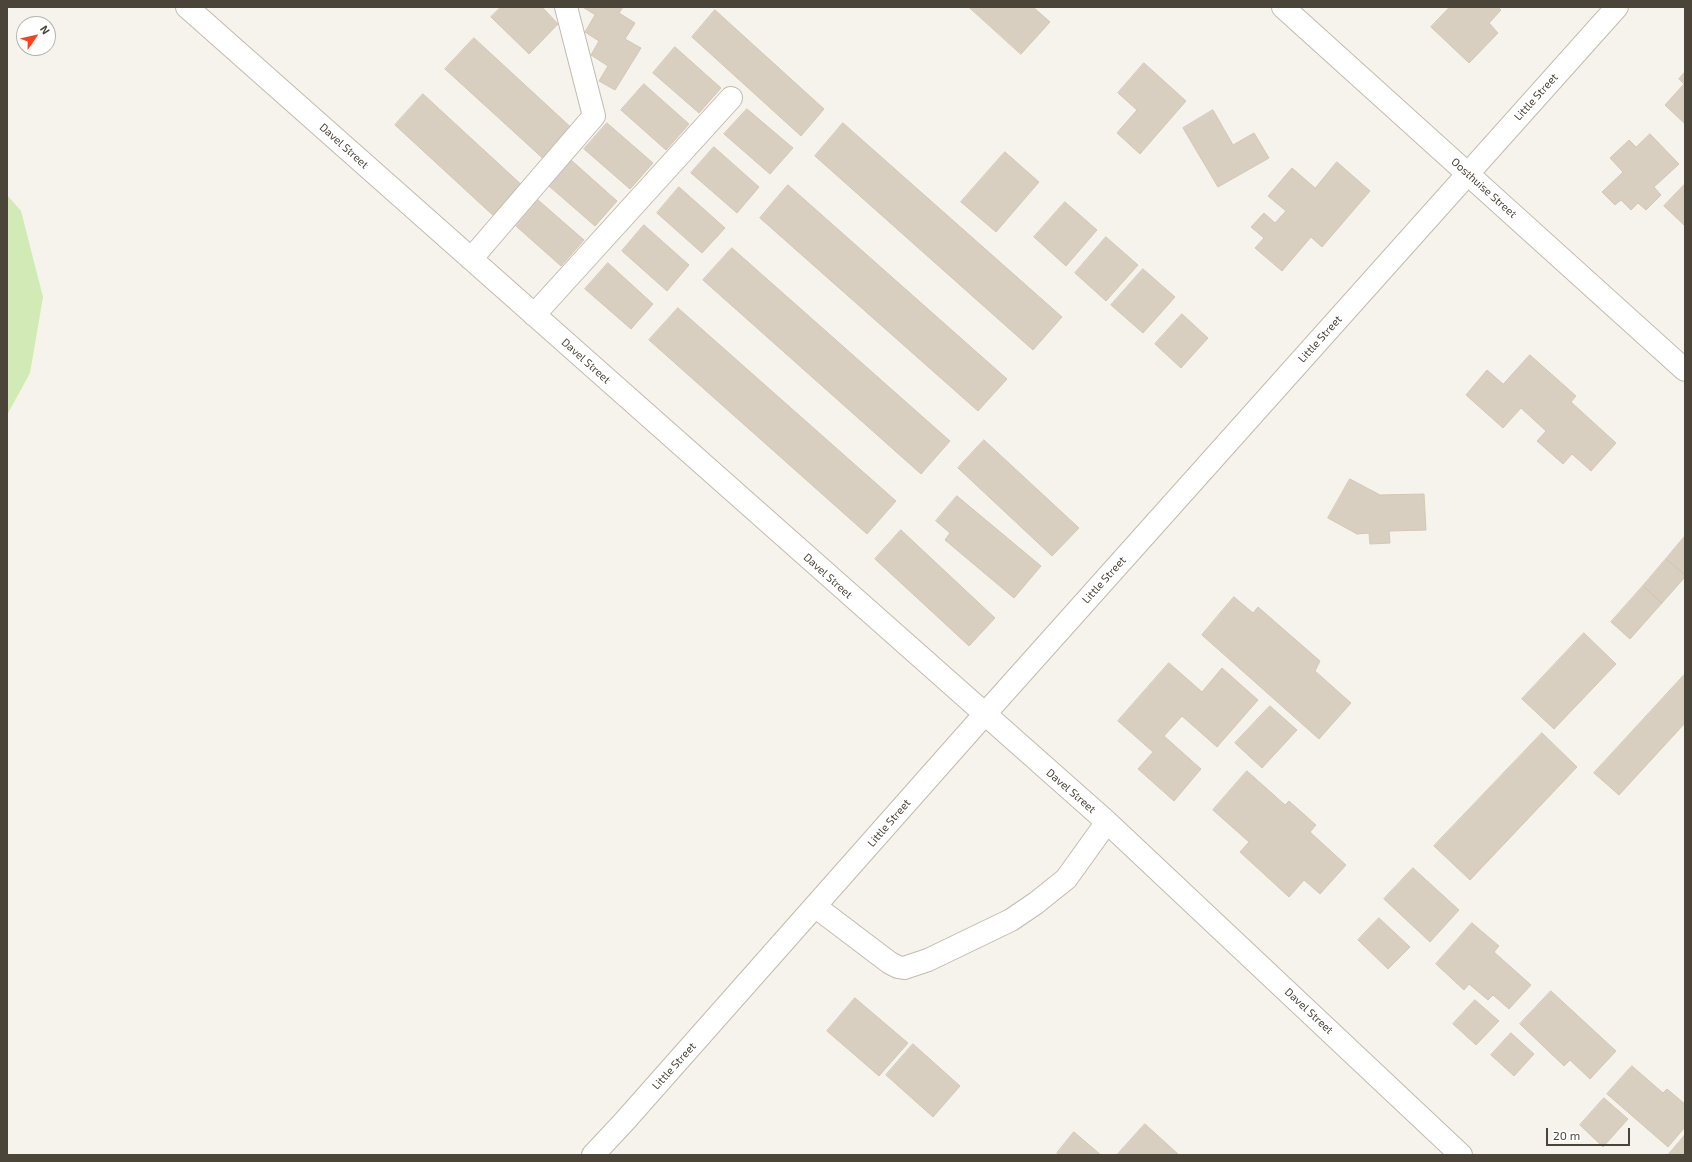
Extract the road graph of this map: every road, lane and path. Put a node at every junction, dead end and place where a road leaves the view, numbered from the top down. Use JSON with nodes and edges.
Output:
{"nodes":[{"id":1,"x":566,"y":7,"type":"edge"},
{"id":2,"x":1283,"y":7,"type":"edge"},
{"id":3,"x":1616,"y":7,"type":"edge"},
{"id":4,"x":191,"y":8,"type":"edge"},
{"id":5,"x":731,"y":98,"type":"dead end"},
{"id":6,"x":1467,"y":173,"type":"junction"},
{"id":7,"x":471,"y":259,"type":"junction"},
{"id":8,"x":534,"y":315,"type":"junction"},
{"id":9,"x":1685,"y":370,"type":"edge"},
{"id":10,"x":984,"y":715,"type":"junction"},
{"id":11,"x":1107,"y":822,"type":"junction"},
{"id":12,"x":816,"y":907,"type":"junction"},
{"id":13,"x":593,"y":1155,"type":"edge"},
{"id":14,"x":1461,"y":1155,"type":"edge"}],
"edges":[{"from":1,"to":7,"type":"street"},
{"from":2,"to":6,"type":"street","name":"Oosthuise Street"},
{"from":3,"to":6,"type":"street","name":"Little Street"},
{"from":4,"to":7,"type":"street","name":"Davel Street"},
{"from":5,"to":8,"type":"street"},
{"from":6,"to":9,"type":"street","name":"Oosthuise Street"},
{"from":6,"to":10,"type":"street","name":"Little Street"},
{"from":7,"to":8,"type":"street","name":"Davel Street"},
{"from":8,"to":10,"type":"street","name":"Davel Street"},
{"from":10,"to":11,"type":"street","name":"Davel Street"},
{"from":10,"to":12,"type":"street","name":"Little Street"},
{"from":11,"to":12,"type":"street"},
{"from":11,"to":14,"type":"street","name":"Davel Street"},
{"from":12,"to":13,"type":"street","name":"Little Street"}]}
